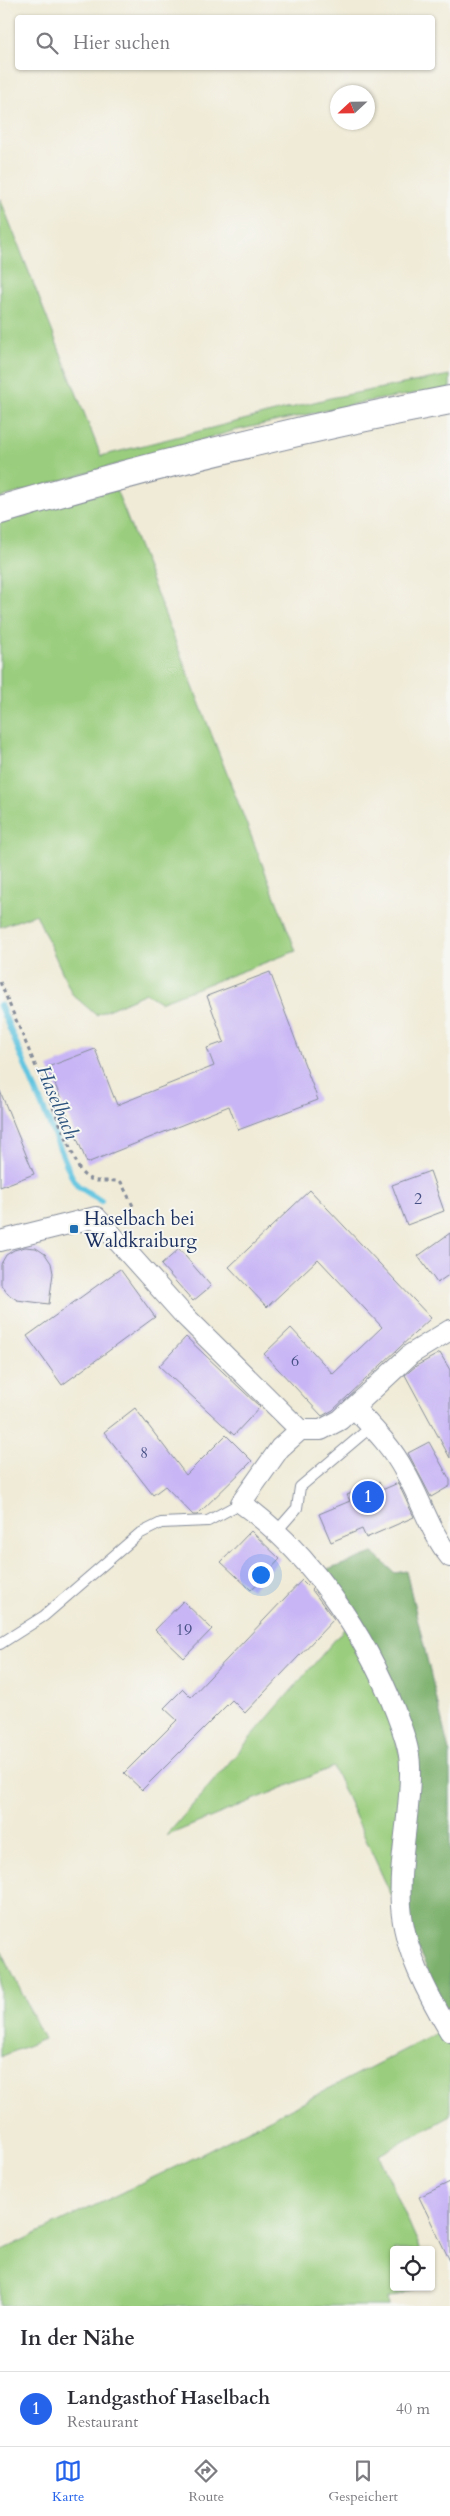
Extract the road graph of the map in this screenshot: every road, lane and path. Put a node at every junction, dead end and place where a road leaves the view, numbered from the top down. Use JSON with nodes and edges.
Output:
{"nodes":[{"id":1,"x":450,"y":400,"type":"edge"},
{"id":2,"x":0,"y":510,"type":"edge"},
{"id":3,"x":0,"y":982,"type":"edge"},
{"id":4,"x":133,"y":1206,"type":"dead end"},
{"id":5,"x":0,"y":1241,"type":"edge"},
{"id":6,"x":450,"y":1330,"type":"edge"},
{"id":7,"x":354,"y":1409,"type":"junction"},
{"id":8,"x":372,"y":1426,"type":"junction"},
{"id":9,"x":300,"y":1430,"type":"junction"},
{"id":10,"x":241,"y":1503,"type":"junction"},
{"id":11,"x":276,"y":1532,"type":"junction"},
{"id":12,"x":450,"y":1557,"type":"edge"},
{"id":13,"x":0,"y":1644,"type":"edge"},
{"id":14,"x":450,"y":2032,"type":"edge"}],
"edges":[{"from":1,"to":2,"type":"street"},
{"from":3,"to":4,"type":"path"},
{"from":5,"to":9,"type":"street"},
{"from":6,"to":7,"type":"street"},
{"from":7,"to":8,"type":"street"},
{"from":7,"to":9,"type":"street"},
{"from":8,"to":11,"type":"lane"},
{"from":8,"to":12,"type":"street"},
{"from":9,"to":10,"type":"street"},
{"from":10,"to":11,"type":"street"},
{"from":10,"to":13,"type":"lane"},
{"from":11,"to":14,"type":"street"}]}
